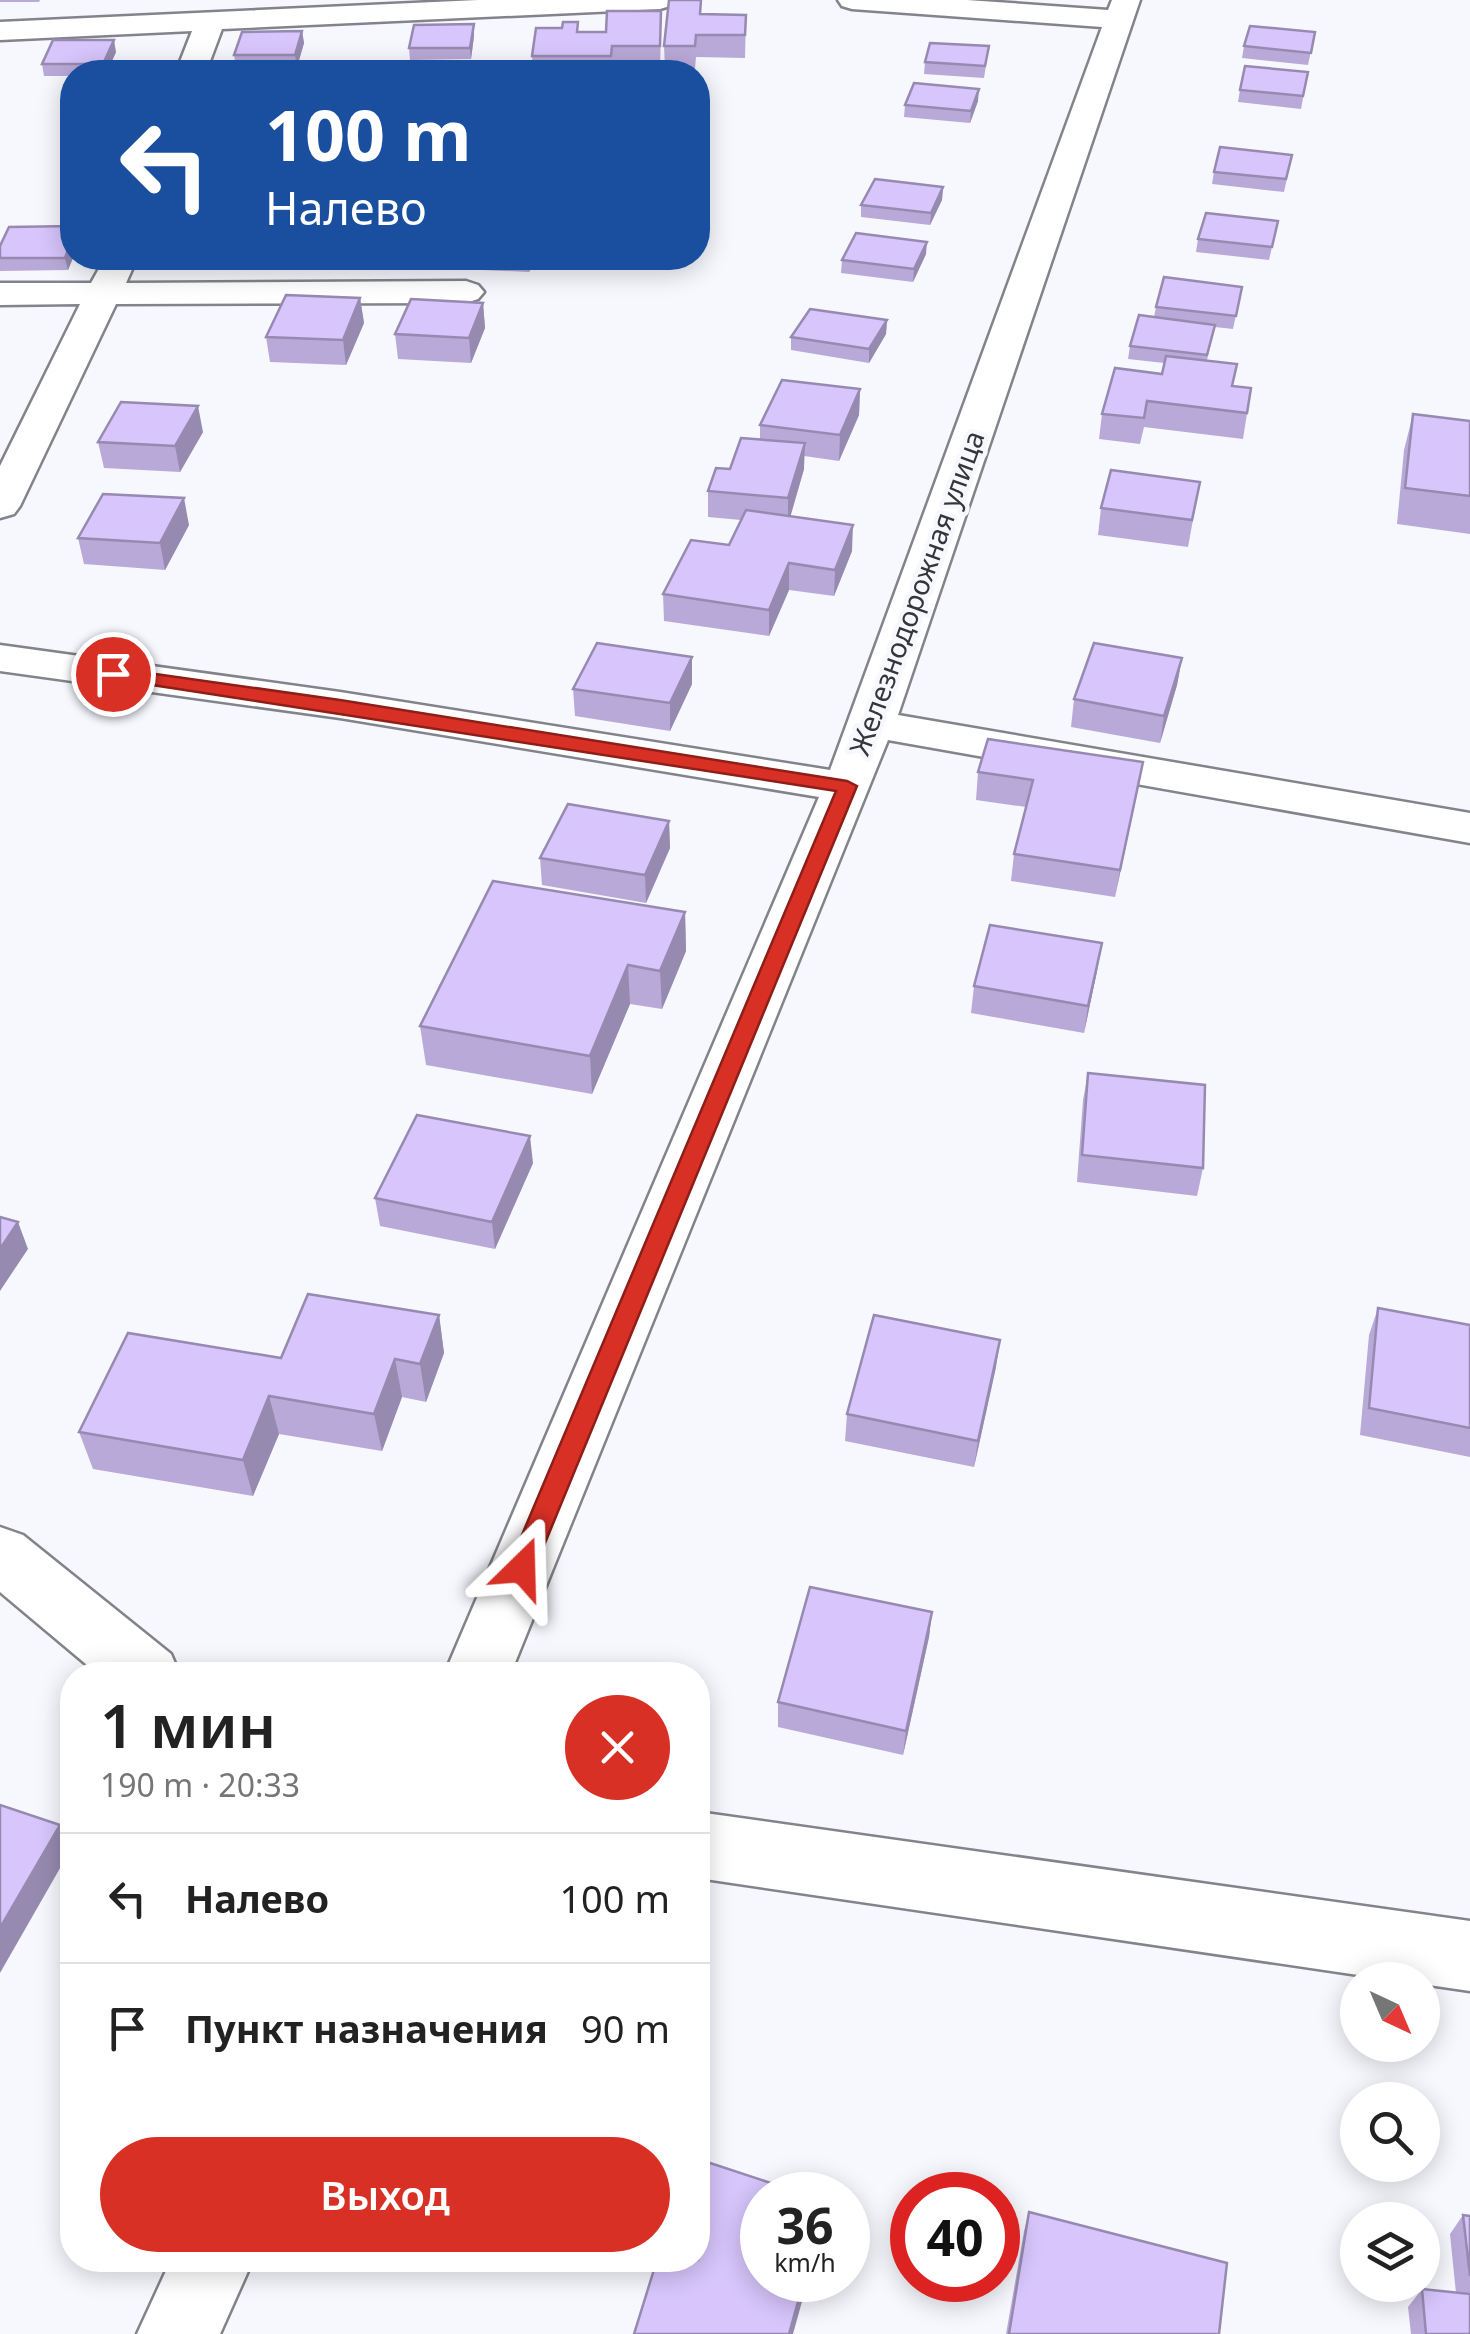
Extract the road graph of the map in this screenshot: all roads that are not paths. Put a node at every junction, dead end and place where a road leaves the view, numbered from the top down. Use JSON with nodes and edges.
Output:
{"nodes":[{"id":1,"x":660,"y":0,"type":"edge"},
{"id":2,"x":852,"y":0,"type":"edge"},
{"id":3,"x":1122,"y":10,"type":"edge"},
{"id":4,"x":211,"y":20,"type":"junction"},
{"id":5,"x":0,"y":30,"type":"edge"},
{"id":6,"x":196,"y":60,"type":"edge"},
{"id":7,"x":113,"y":275,"type":"edge"},
{"id":8,"x":466,"y":292,"type":"dead end"},
{"id":9,"x":0,"y":294,"type":"edge"},
{"id":10,"x":0,"y":506,"type":"edge"},
{"id":11,"x":0,"y":658,"type":"edge"},
{"id":12,"x":872,"y":724,"type":"junction"},
{"id":13,"x":847,"y":786,"type":"junction"},
{"id":14,"x":1470,"y":828,"type":"edge"},
{"id":15,"x":0,"y":1554,"type":"edge"},
{"id":16,"x":131,"y":1662,"type":"edge"},
{"id":17,"x":482,"y":1662,"type":"edge"},
{"id":18,"x":710,"y":1847,"type":"edge"},
{"id":19,"x":1470,"y":1956,"type":"edge"},
{"id":20,"x":207,"y":2272,"type":"edge"},
{"id":21,"x":178,"y":2334,"type":"edge"}],
"edges":[{"from":1,"to":4,"type":"street"},
{"from":2,"to":3,"type":"street"},
{"from":3,"to":12,"type":"street","name":"Железнодорожная улица"},
{"from":4,"to":5,"type":"street"},
{"from":4,"to":6,"type":"street"},
{"from":7,"to":8,"type":"street"},
{"from":7,"to":9,"type":"street"},
{"from":7,"to":10,"type":"street"},
{"from":11,"to":13,"type":"street"},
{"from":12,"to":13,"type":"street","name":"Железнодорожная улица"},
{"from":12,"to":14,"type":"street"},
{"from":13,"to":17,"type":"street","name":"Железнодорожная улица"},
{"from":15,"to":16,"type":"street"},
{"from":18,"to":19,"type":"street"},
{"from":20,"to":21,"type":"street"}]}
